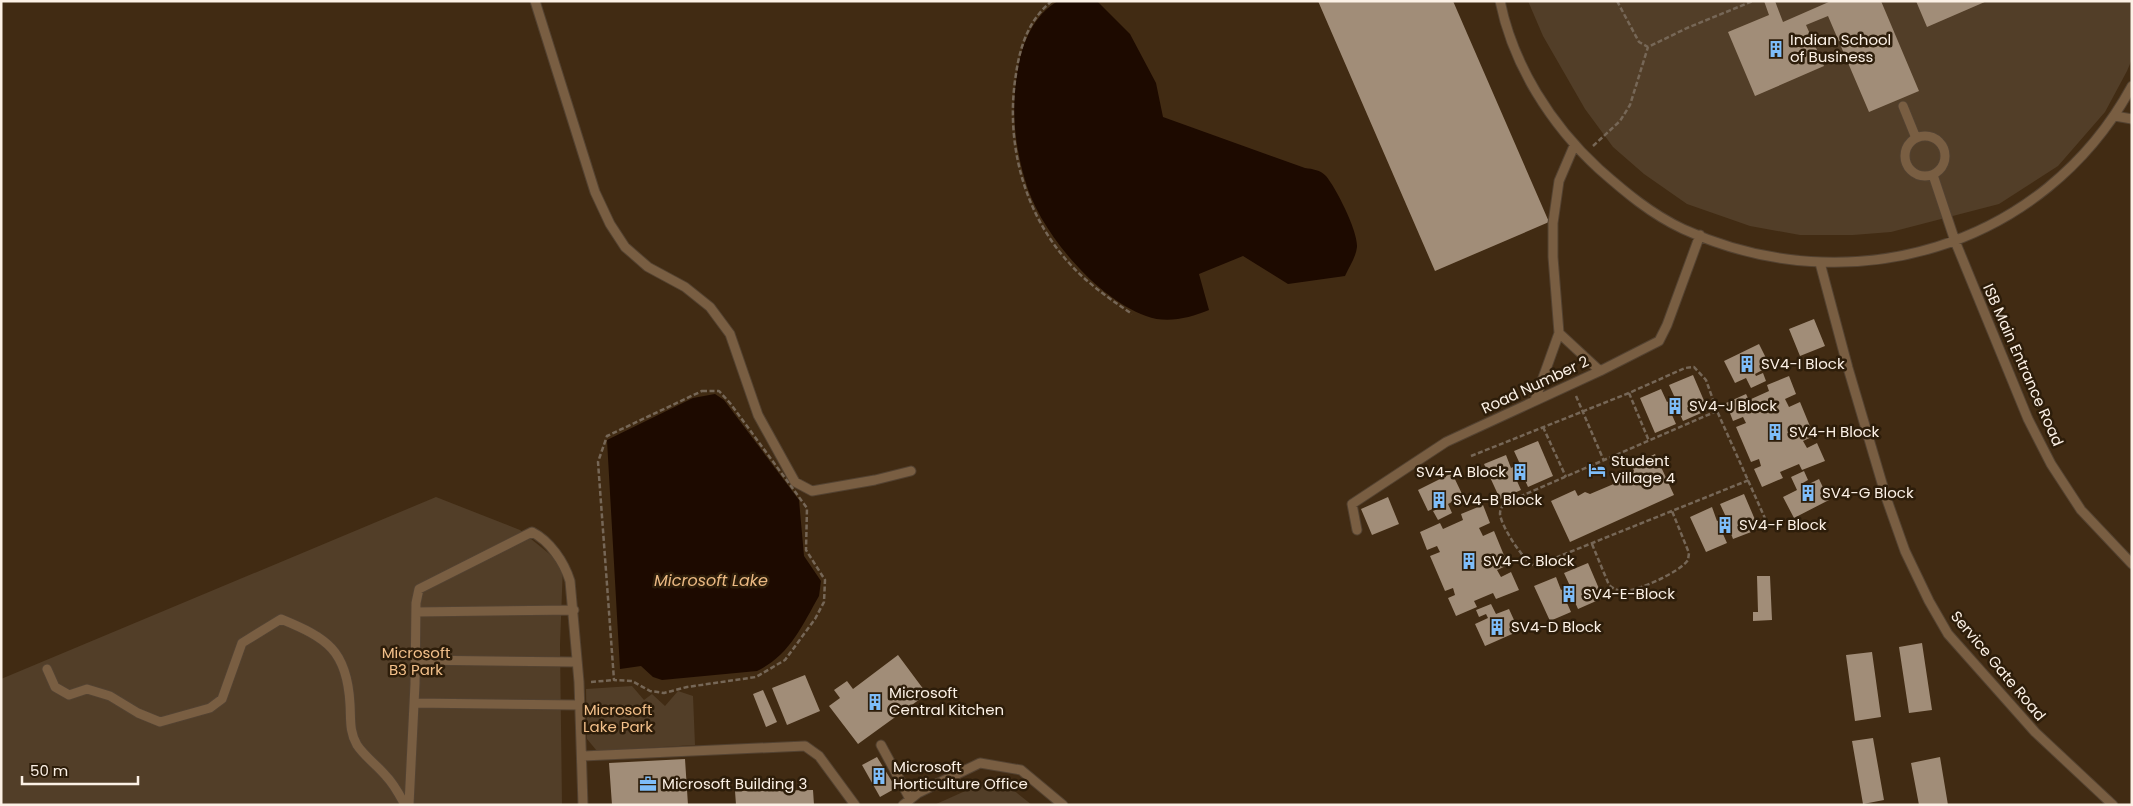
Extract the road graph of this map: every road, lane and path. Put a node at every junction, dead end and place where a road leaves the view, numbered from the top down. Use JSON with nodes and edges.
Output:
{"nodes":[{"id":1,"x":535,"y":1,"type":"edge"},
{"id":2,"x":1052,"y":1,"type":"edge"},
{"id":3,"x":1500,"y":1,"type":"edge"},
{"id":4,"x":1617,"y":1,"type":"edge"},
{"id":5,"x":1753,"y":1,"type":"edge"},
{"id":6,"x":1648,"y":47,"type":"junction"},
{"id":7,"x":2132,"y":86,"type":"edge"},
{"id":8,"x":1902,"y":106,"type":"dead end"},
{"id":9,"x":2115,"y":116,"type":"junction"},
{"id":10,"x":2132,"y":119,"type":"edge"},
{"id":11,"x":1916,"y":138,"type":"junction"},
{"id":12,"x":1574,"y":146,"type":"junction"},
{"id":13,"x":1584,"y":155,"type":"junction"},
{"id":14,"x":1933,"y":175,"type":"junction"},
{"id":15,"x":1700,"y":235,"type":"junction"},
{"id":16,"x":1955,"y":241,"type":"junction"},
{"id":17,"x":1820,"y":263,"type":"junction"},
{"id":18,"x":1132,"y":314,"type":"dead end"},
{"id":19,"x":1559,"y":333,"type":"junction"},
{"id":20,"x":1600,"y":371,"type":"junction"},
{"id":21,"x":1570,"y":384,"type":"junction"},
{"id":22,"x":1629,"y":393,"type":"junction"},
{"id":23,"x":1535,"y":400,"type":"junction"},
{"id":24,"x":1583,"y":412,"type":"junction"},
{"id":25,"x":1717,"y":412,"type":"junction"},
{"id":26,"x":1543,"y":427,"type":"junction"},
{"id":27,"x":1649,"y":442,"type":"junction"},
{"id":28,"x":1471,"y":456,"type":"dead end"},
{"id":29,"x":1604,"y":461,"type":"junction"},
{"id":30,"x":911,"y":471,"type":"dead end"},
{"id":31,"x":1566,"y":477,"type":"junction"},
{"id":32,"x":1749,"y":480,"type":"junction"},
{"id":33,"x":1672,"y":511,"type":"junction"},
{"id":34,"x":1768,"y":525,"type":"dead end"},
{"id":35,"x":1358,"y":530,"type":"dead end"},
{"id":36,"x":1592,"y":544,"type":"junction"},
{"id":37,"x":2132,"y":564,"type":"edge"},
{"id":38,"x":574,"y":610,"type":"junction"},
{"id":39,"x":416,"y":612,"type":"junction"},
{"id":40,"x":415,"y":660,"type":"junction"},
{"id":41,"x":578,"y":662,"type":"junction"},
{"id":42,"x":47,"y":669,"type":"dead end"},
{"id":43,"x":614,"y":680,"type":"junction"},
{"id":44,"x":579,"y":682,"type":"junction"},
{"id":45,"x":415,"y":703,"type":"junction"},
{"id":46,"x":580,"y":705,"type":"junction"},
{"id":47,"x":881,"y":745,"type":"dead end"},
{"id":48,"x":583,"y":756,"type":"junction"},
{"id":49,"x":907,"y":802,"type":"edge"},
{"id":50,"x":405,"y":805,"type":"edge"},
{"id":51,"x":409,"y":805,"type":"edge"},
{"id":52,"x":583,"y":805,"type":"edge"},
{"id":53,"x":855,"y":805,"type":"edge"},
{"id":54,"x":1063,"y":805,"type":"edge"},
{"id":55,"x":2113,"y":805,"type":"edge"}],
"edges":[{"from":1,"to":30,"type":"lane"},
{"from":2,"to":18,"type":"path"},
{"from":3,"to":12,"type":"lane"},
{"from":4,"to":6,"type":"path"},
{"from":5,"to":6,"type":"path"},
{"from":6,"to":13,"type":"path"},
{"from":7,"to":9,"type":"lane"},
{"from":8,"to":11,"type":"lane"},
{"from":9,"to":10,"type":"lane"},
{"from":9,"to":16,"type":"lane"},
{"from":11,"to":14,"type":"lane"},
{"from":11,"to":14,"type":"lane"},
{"from":12,"to":13,"type":"lane"},
{"from":12,"to":19,"type":"lane"},
{"from":13,"to":15,"type":"lane"},
{"from":14,"to":16,"type":"lane","name":"ISB Main Entrance Road"},
{"from":15,"to":17,"type":"lane"},
{"from":15,"to":20,"type":"lane","name":"Road Number 2"},
{"from":16,"to":17,"type":"lane"},
{"from":16,"to":37,"type":"lane","name":"ISB Main Entrance Road"},
{"from":17,"to":55,"type":"lane","name":"Service Gate Road"},
{"from":19,"to":20,"type":"lane"},
{"from":19,"to":23,"type":"lane"},
{"from":20,"to":21,"type":"lane","name":"Road Number 2"},
{"from":21,"to":23,"type":"lane","name":"Road Number 2"},
{"from":21,"to":24,"type":"path"},
{"from":22,"to":24,"type":"path"},
{"from":22,"to":25,"type":"path"},
{"from":22,"to":27,"type":"path"},
{"from":23,"to":35,"type":"lane","name":"Road Number 2"},
{"from":24,"to":26,"type":"path"},
{"from":24,"to":29,"type":"path"},
{"from":25,"to":27,"type":"path"},
{"from":25,"to":32,"type":"path"},
{"from":26,"to":28,"type":"path"},
{"from":26,"to":31,"type":"path"},
{"from":27,"to":29,"type":"path"},
{"from":29,"to":31,"type":"path"},
{"from":31,"to":36,"type":"path"},
{"from":32,"to":33,"type":"path"},
{"from":32,"to":34,"type":"path"},
{"from":33,"to":36,"type":"path"},
{"from":33,"to":36,"type":"path"},
{"from":38,"to":39,"type":"lane"},
{"from":38,"to":39,"type":"lane"},
{"from":38,"to":41,"type":"lane"},
{"from":39,"to":40,"type":"lane"},
{"from":40,"to":41,"type":"lane"},
{"from":40,"to":45,"type":"lane"},
{"from":41,"to":44,"type":"lane"},
{"from":42,"to":50,"type":"lane"},
{"from":43,"to":43,"type":"path"},
{"from":43,"to":44,"type":"path"},
{"from":44,"to":46,"type":"lane"},
{"from":45,"to":46,"type":"lane"},
{"from":45,"to":51,"type":"lane"},
{"from":46,"to":48,"type":"lane"},
{"from":47,"to":49,"type":"lane"},
{"from":48,"to":52,"type":"lane"},
{"from":48,"to":53,"type":"lane"},
{"from":49,"to":54,"type":"lane"}]}
